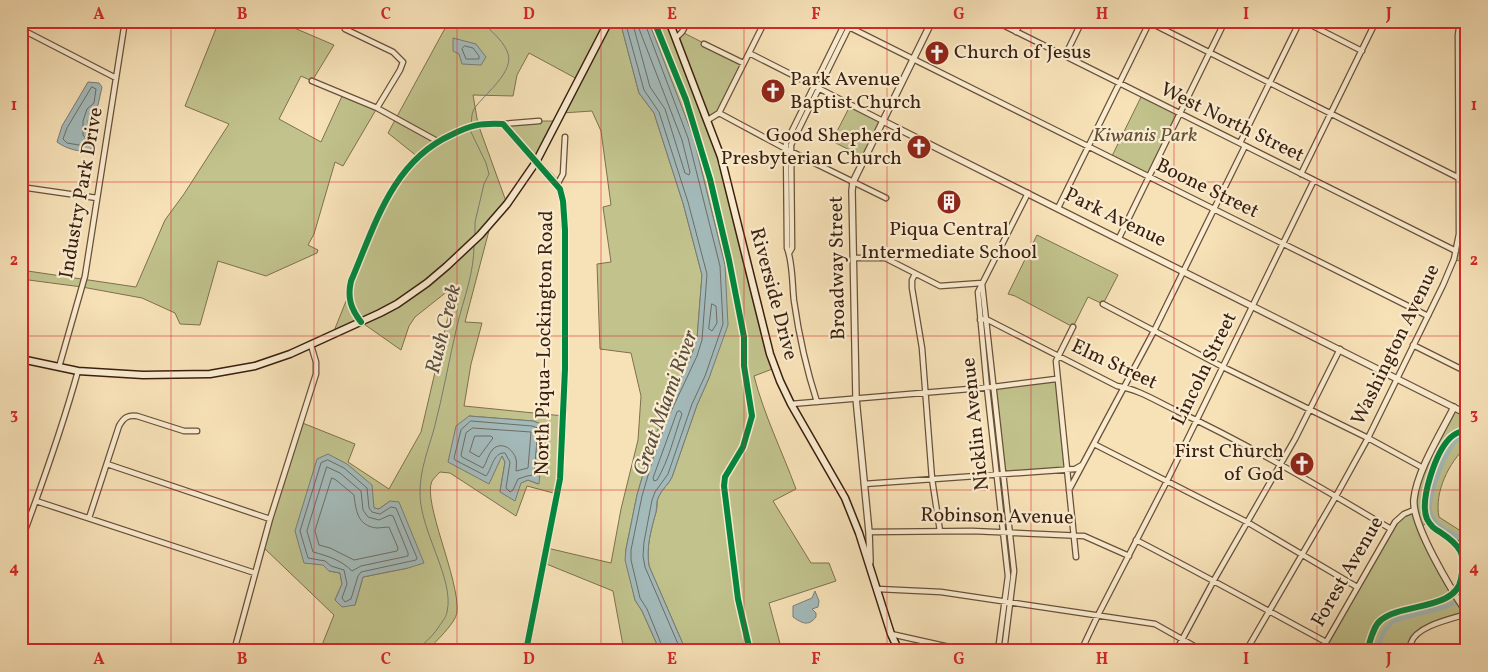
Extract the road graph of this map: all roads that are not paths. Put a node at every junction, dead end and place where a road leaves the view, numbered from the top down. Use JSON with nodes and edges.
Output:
{"nodes":[{"id":1,"x":125,"y":21,"type":"edge"},
{"id":2,"x":610,"y":21,"type":"edge"},
{"id":3,"x":669,"y":21,"type":"edge"},
{"id":4,"x":688,"y":21,"type":"edge"},
{"id":5,"x":765,"y":21,"type":"edge"},
{"id":6,"x":837,"y":21,"type":"edge"},
{"id":7,"x":852,"y":21,"type":"edge"},
{"id":8,"x":932,"y":21,"type":"edge"},
{"id":9,"x":995,"y":21,"type":"edge"},
{"id":10,"x":1022,"y":21,"type":"edge"},
{"id":11,"x":1082,"y":21,"type":"edge"},
{"id":12,"x":1225,"y":21,"type":"edge"},
{"id":13,"x":1302,"y":21,"type":"edge"},
{"id":14,"x":1376,"y":21,"type":"edge"},
{"id":15,"x":1460,"y":21,"type":"edge"},
{"id":16,"x":1149,"y":22,"type":"edge"},
{"id":17,"x":847,"y":24,"type":"edge"},
{"id":18,"x":21,"y":29,"type":"edge"},
{"id":19,"x":345,"y":29,"type":"dead end"},
{"id":20,"x":1016,"y":32,"type":"junction"},
{"id":21,"x":676,"y":38,"type":"junction"},
{"id":22,"x":704,"y":44,"type":"dead end"},
{"id":23,"x":1362,"y":51,"type":"junction"},
{"id":24,"x":749,"y":53,"type":"junction"},
{"id":25,"x":1210,"y":53,"type":"junction"},
{"id":26,"x":1065,"y":56,"type":"junction"},
{"id":27,"x":914,"y":59,"type":"junction"},
{"id":28,"x":744,"y":63,"type":"junction"},
{"id":29,"x":116,"y":78,"type":"junction"},
{"id":30,"x":312,"y":81,"type":"dead end"},
{"id":31,"x":1270,"y":83,"type":"junction"},
{"id":32,"x":1120,"y":84,"type":"junction"},
{"id":33,"x":817,"y":86,"type":"junction"},
{"id":34,"x":377,"y":108,"type":"junction"},
{"id":35,"x":718,"y":113,"type":"junction"},
{"id":36,"x":1180,"y":113,"type":"junction"},
{"id":37,"x":1332,"y":114,"type":"junction"},
{"id":38,"x":708,"y":120,"type":"junction"},
{"id":39,"x":539,"y":121,"type":"dead end"},
{"id":40,"x":883,"y":121,"type":"junction"},
{"id":41,"x":502,"y":124,"type":"junction"},
{"id":42,"x":564,"y":137,"type":"dead end"},
{"id":43,"x":437,"y":141,"type":"junction"},
{"id":44,"x":1242,"y":144,"type":"junction"},
{"id":45,"x":1089,"y":147,"type":"junction"},
{"id":46,"x":789,"y":150,"type":"junction"},
{"id":47,"x":536,"y":162,"type":"junction"},
{"id":48,"x":1301,"y":174,"type":"junction"},
{"id":49,"x":1149,"y":177,"type":"junction"},
{"id":50,"x":1458,"y":177,"type":"junction"},
{"id":51,"x":1314,"y":180,"type":"junction"},
{"id":52,"x":853,"y":182,"type":"junction"},
{"id":53,"x":557,"y":185,"type":"junction"},
{"id":54,"x":21,"y":187,"type":"edge"},
{"id":55,"x":1028,"y":193,"type":"junction"},
{"id":56,"x":97,"y":198,"type":"junction"},
{"id":57,"x":886,"y":198,"type":"dead end"},
{"id":58,"x":1058,"y":208,"type":"junction"},
{"id":59,"x":1213,"y":209,"type":"junction"},
{"id":60,"x":1119,"y":238,"type":"junction"},
{"id":61,"x":1283,"y":243,"type":"junction"},
{"id":62,"x":1456,"y":251,"type":"junction"},
{"id":63,"x":854,"y":258,"type":"junction"},
{"id":64,"x":1184,"y":271,"type":"junction"},
{"id":65,"x":915,"y":274,"type":"junction"},
{"id":66,"x":982,"y":283,"type":"junction"},
{"id":67,"x":1104,"y":304,"type":"dead end"},
{"id":68,"x":1253,"y":305,"type":"junction"},
{"id":69,"x":1428,"y":316,"type":"junction"},
{"id":70,"x":986,"y":319,"type":"junction"},
{"id":71,"x":980,"y":320,"type":"junction"},
{"id":72,"x":361,"y":322,"type":"junction"},
{"id":73,"x":1073,"y":327,"type":"dead end"},
{"id":74,"x":1154,"y":331,"type":"junction"},
{"id":75,"x":311,"y":346,"type":"junction"},
{"id":76,"x":1414,"y":346,"type":"junction"},
{"id":77,"x":1340,"y":350,"type":"junction"},
{"id":78,"x":1058,"y":356,"type":"junction"},
{"id":79,"x":21,"y":359,"type":"edge"},
{"id":80,"x":59,"y":367,"type":"junction"},
{"id":81,"x":1223,"y":367,"type":"junction"},
{"id":82,"x":78,"y":370,"type":"junction"},
{"id":83,"x":1467,"y":372,"type":"edge"},
{"id":84,"x":1398,"y":378,"type":"junction"},
{"id":85,"x":1056,"y":379,"type":"junction"},
{"id":86,"x":993,"y":387,"type":"junction"},
{"id":87,"x":1123,"y":387,"type":"junction"},
{"id":88,"x":987,"y":388,"type":"junction"},
{"id":89,"x":924,"y":392,"type":"junction"},
{"id":90,"x":856,"y":398,"type":"junction"},
{"id":91,"x":817,"y":402,"type":"junction"},
{"id":92,"x":791,"y":404,"type":"junction"},
{"id":93,"x":1454,"y":407,"type":"junction"},
{"id":94,"x":1310,"y":410,"type":"junction"},
{"id":95,"x":1467,"y":414,"type":"edge"},
{"id":96,"x":1196,"y":420,"type":"junction"},
{"id":97,"x":197,"y":431,"type":"dead end"},
{"id":98,"x":1368,"y":438,"type":"junction"},
{"id":99,"x":1094,"y":444,"type":"junction"},
{"id":100,"x":107,"y":464,"type":"junction"},
{"id":101,"x":1083,"y":465,"type":"junction"},
{"id":102,"x":1280,"y":466,"type":"junction"},
{"id":103,"x":1067,"y":468,"type":"junction"},
{"id":104,"x":1423,"y":468,"type":"junction"},
{"id":105,"x":996,"y":475,"type":"junction"},
{"id":106,"x":1003,"y":475,"type":"junction"},
{"id":107,"x":932,"y":479,"type":"junction"},
{"id":108,"x":1167,"y":481,"type":"junction"},
{"id":109,"x":864,"y":484,"type":"junction"},
{"id":110,"x":1069,"y":490,"type":"junction"},
{"id":111,"x":1336,"y":496,"type":"junction"},
{"id":112,"x":36,"y":501,"type":"junction"},
{"id":113,"x":1414,"y":510,"type":"junction"},
{"id":114,"x":89,"y":518,"type":"junction"},
{"id":115,"x":270,"y":519,"type":"junction"},
{"id":116,"x":1247,"y":522,"type":"junction"},
{"id":117,"x":1391,"y":529,"type":"junction"},
{"id":118,"x":869,"y":532,"type":"junction"},
{"id":119,"x":940,"y":532,"type":"junction"},
{"id":120,"x":1003,"y":532,"type":"junction"},
{"id":121,"x":1009,"y":532,"type":"junction"},
{"id":122,"x":859,"y":533,"type":"junction"},
{"id":123,"x":21,"y":534,"type":"edge"},
{"id":124,"x":1074,"y":536,"type":"junction"},
{"id":125,"x":1136,"y":540,"type":"junction"},
{"id":126,"x":1302,"y":554,"type":"junction"},
{"id":127,"x":1129,"y":556,"type":"junction"},
{"id":128,"x":1076,"y":557,"type":"dead end"},
{"id":129,"x":870,"y":565,"type":"junction"},
{"id":130,"x":255,"y":573,"type":"junction"},
{"id":131,"x":1214,"y":580,"type":"junction"},
{"id":132,"x":1357,"y":587,"type":"junction"},
{"id":133,"x":878,"y":589,"type":"junction"},
{"id":134,"x":1008,"y":603,"type":"junction"},
{"id":135,"x":1269,"y":612,"type":"junction"},
{"id":136,"x":1467,"y":613,"type":"edge"},
{"id":137,"x":1098,"y":615,"type":"junction"},
{"id":138,"x":891,"y":634,"type":"junction"},
{"id":139,"x":1183,"y":639,"type":"junction"},
{"id":140,"x":1326,"y":642,"type":"junction"},
{"id":141,"x":234,"y":651,"type":"edge"},
{"id":142,"x":526,"y":651,"type":"edge"},
{"id":143,"x":899,"y":651,"type":"edge"},
{"id":144,"x":967,"y":651,"type":"edge"},
{"id":145,"x":998,"y":651,"type":"edge"},
{"id":146,"x":1004,"y":651,"type":"edge"},
{"id":147,"x":1081,"y":651,"type":"edge"},
{"id":148,"x":1176,"y":651,"type":"edge"},
{"id":149,"x":1203,"y":651,"type":"edge"},
{"id":150,"x":1246,"y":651,"type":"edge"},
{"id":151,"x":1321,"y":651,"type":"edge"},
{"id":152,"x":1414,"y":651,"type":"edge"}],
"edges":[{"from":1,"to":29,"type":"street","name":"Industry Park Drive"},
{"from":2,"to":47,"type":"main road"},
{"from":3,"to":21,"type":"main road","name":"Riverside Drive"},
{"from":4,"to":21,"type":"street"},
{"from":5,"to":24,"type":"street"},
{"from":6,"to":17,"type":"street","name":"Boone Street"},
{"from":7,"to":17,"type":"street"},
{"from":8,"to":27,"type":"street","name":"Broadway Street"},
{"from":9,"to":20,"type":"street","name":"West North Street"},
{"from":10,"to":20,"type":"street"},
{"from":11,"to":26,"type":"street"},
{"from":12,"to":25,"type":"street"},
{"from":13,"to":23,"type":"street"},
{"from":13,"to":31,"type":"street"},
{"from":14,"to":23,"type":"street"},
{"from":15,"to":50,"type":"street","name":"Washington Avenue"},
{"from":16,"to":25,"type":"street"},
{"from":16,"to":32,"type":"street"},
{"from":17,"to":27,"type":"street","name":"Boone Street"},
{"from":17,"to":33,"type":"street"},
{"from":18,"to":29,"type":"street"},
{"from":19,"to":34,"type":"street"},
{"from":20,"to":26,"type":"street","name":"West North Street"},
{"from":21,"to":38,"type":"main road","name":"Riverside Drive"},
{"from":22,"to":28,"type":"street"},
{"from":23,"to":37,"type":"street"},
{"from":24,"to":28,"type":"street"},
{"from":24,"to":33,"type":"street","name":"Park Avenue"},
{"from":25,"to":31,"type":"street"},
{"from":25,"to":36,"type":"street"},
{"from":26,"to":32,"type":"street","name":"West North Street"},
{"from":27,"to":40,"type":"street","name":"Broadway Street"},
{"from":27,"to":45,"type":"street","name":"Boone Street"},
{"from":28,"to":35,"type":"street"},
{"from":29,"to":56,"type":"street","name":"Industry Park Drive"},
{"from":30,"to":34,"type":"street"},
{"from":31,"to":37,"type":"street"},
{"from":31,"to":44,"type":"street"},
{"from":32,"to":36,"type":"street","name":"West North Street"},
{"from":32,"to":45,"type":"street"},
{"from":33,"to":40,"type":"street","name":"Park Avenue"},
{"from":33,"to":46,"type":"street"},
{"from":34,"to":43,"type":"street"},
{"from":35,"to":38,"type":"street"},
{"from":35,"to":46,"type":"street"},
{"from":36,"to":44,"type":"street","name":"West North Street"},
{"from":36,"to":49,"type":"street"},
{"from":37,"to":48,"type":"street"},
{"from":37,"to":50,"type":"street"},
{"from":38,"to":92,"type":"main road","name":"Riverside Drive"},
{"from":39,"to":41,"type":"street"},
{"from":40,"to":52,"type":"street","name":"Broadway Street"},
{"from":40,"to":55,"type":"street","name":"Park Avenue"},
{"from":41,"to":43,"type":"street"},
{"from":41,"to":47,"type":"street"},
{"from":42,"to":53,"type":"street"},
{"from":43,"to":72,"type":"street"},
{"from":44,"to":48,"type":"street","name":"West North Street"},
{"from":44,"to":59,"type":"street"},
{"from":45,"to":49,"type":"street","name":"Boone Street"},
{"from":45,"to":58,"type":"street"},
{"from":46,"to":52,"type":"street"},
{"from":46,"to":91,"type":"street"},
{"from":47,"to":53,"type":"street","name":"North Piqua–Lockington Road"},
{"from":47,"to":72,"type":"main road"},
{"from":48,"to":51,"type":"street","name":"West North Street"},
{"from":49,"to":59,"type":"street","name":"Boone Street"},
{"from":49,"to":60,"type":"street"},
{"from":50,"to":62,"type":"street","name":"Washington Avenue"},
{"from":51,"to":61,"type":"street","name":"Lincoln Street"},
{"from":51,"to":62,"type":"street","name":"West North Street"},
{"from":52,"to":57,"type":"street"},
{"from":52,"to":63,"type":"street","name":"Broadway Street"},
{"from":53,"to":142,"type":"street","name":"North Piqua–Lockington Road"},
{"from":54,"to":56,"type":"street"},
{"from":55,"to":58,"type":"street","name":"Park Avenue"},
{"from":55,"to":66,"type":"street","name":"Nicklin Avenue"},
{"from":56,"to":80,"type":"street","name":"Industry Park Drive"},
{"from":58,"to":60,"type":"street","name":"Park Avenue"},
{"from":59,"to":61,"type":"street","name":"Boone Street"},
{"from":59,"to":64,"type":"street"},
{"from":60,"to":64,"type":"street","name":"Park Avenue"},
{"from":61,"to":68,"type":"street","name":"Lincoln Street"},
{"from":61,"to":69,"type":"street","name":"Boone Street"},
{"from":62,"to":69,"type":"street","name":"Washington Avenue"},
{"from":63,"to":65,"type":"street"},
{"from":63,"to":90,"type":"street","name":"Broadway Street"},
{"from":64,"to":68,"type":"street","name":"Park Avenue"},
{"from":64,"to":74,"type":"street"},
{"from":65,"to":66,"type":"street"},
{"from":65,"to":89,"type":"street"},
{"from":66,"to":70,"type":"street","name":"Nicklin Avenue"},
{"from":66,"to":71,"type":"street","name":"Nicklin Avenue"},
{"from":67,"to":74,"type":"street"},
{"from":68,"to":77,"type":"street","name":"Park Avenue"},
{"from":68,"to":81,"type":"street","name":"Lincoln Street"},
{"from":69,"to":76,"type":"street","name":"Washington Avenue"},
{"from":70,"to":71,"type":"street"},
{"from":70,"to":78,"type":"street","name":"Elm Street"},
{"from":70,"to":86,"type":"street","name":"Nicklin Avenue"},
{"from":71,"to":88,"type":"street","name":"Nicklin Avenue"},
{"from":72,"to":75,"type":"main road"},
{"from":73,"to":78,"type":"street"},
{"from":74,"to":81,"type":"street"},
{"from":74,"to":87,"type":"street"},
{"from":75,"to":82,"type":"main road"},
{"from":75,"to":115,"type":"street"},
{"from":76,"to":83,"type":"street"},
{"from":76,"to":84,"type":"street","name":"Washington Avenue"},
{"from":77,"to":84,"type":"street","name":"Park Avenue"},
{"from":77,"to":94,"type":"street"},
{"from":78,"to":85,"type":"street"},
{"from":78,"to":87,"type":"street","name":"Elm Street"},
{"from":79,"to":80,"type":"main road"},
{"from":80,"to":82,"type":"main road"},
{"from":81,"to":94,"type":"street"},
{"from":81,"to":96,"type":"street","name":"Lincoln Street"},
{"from":82,"to":112,"type":"street"},
{"from":84,"to":93,"type":"street","name":"Park Avenue"},
{"from":84,"to":98,"type":"street","name":"Washington Avenue"},
{"from":85,"to":86,"type":"street"},
{"from":85,"to":103,"type":"street"},
{"from":86,"to":88,"type":"street"},
{"from":86,"to":106,"type":"street","name":"Nicklin Avenue"},
{"from":87,"to":96,"type":"street","name":"Elm Street"},
{"from":87,"to":99,"type":"street"},
{"from":88,"to":89,"type":"street"},
{"from":88,"to":105,"type":"street","name":"Nicklin Avenue"},
{"from":89,"to":90,"type":"street"},
{"from":89,"to":107,"type":"street"},
{"from":90,"to":91,"type":"street"},
{"from":90,"to":109,"type":"street","name":"Broadway Street"},
{"from":91,"to":92,"type":"street"},
{"from":92,"to":122,"type":"main road","name":"Riverside Drive"},
{"from":93,"to":95,"type":"street","name":"Park Avenue"},
{"from":93,"to":104,"type":"street","name":"Forest Avenue"},
{"from":94,"to":98,"type":"street"},
{"from":94,"to":102,"type":"street"},
{"from":96,"to":102,"type":"street","name":"Elm Street"},
{"from":96,"to":108,"type":"street","name":"Lincoln Street"},
{"from":97,"to":100,"type":"street"},
{"from":98,"to":104,"type":"street"},
{"from":98,"to":111,"type":"street","name":"Washington Avenue"},
{"from":99,"to":101,"type":"street"},
{"from":99,"to":108,"type":"street"},
{"from":100,"to":114,"type":"street"},
{"from":100,"to":115,"type":"street"},
{"from":101,"to":103,"type":"street"},
{"from":101,"to":110,"type":"street"},
{"from":102,"to":111,"type":"street","name":"Elm Street"},
{"from":102,"to":116,"type":"street"},
{"from":103,"to":106,"type":"street"},
{"from":103,"to":110,"type":"street"},
{"from":104,"to":113,"type":"street","name":"Forest Avenue"},
{"from":105,"to":106,"type":"street"},
{"from":105,"to":107,"type":"street"},
{"from":105,"to":120,"type":"street","name":"Nicklin Avenue"},
{"from":106,"to":121,"type":"street","name":"Nicklin Avenue"},
{"from":107,"to":109,"type":"street"},
{"from":107,"to":119,"type":"street"},
{"from":108,"to":116,"type":"street"},
{"from":108,"to":125,"type":"street","name":"Lincoln Street"},
{"from":109,"to":118,"type":"street","name":"Broadway Street"},
{"from":110,"to":124,"type":"street"},
{"from":111,"to":117,"type":"street","name":"Elm Street"},
{"from":111,"to":126,"type":"street","name":"Washington Avenue"},
{"from":112,"to":114,"type":"street"},
{"from":112,"to":123,"type":"street"},
{"from":113,"to":117,"type":"street","name":"Forest Avenue"},
{"from":113,"to":136,"type":"street"},
{"from":114,"to":130,"type":"street"},
{"from":115,"to":130,"type":"street"},
{"from":116,"to":126,"type":"street"},
{"from":116,"to":131,"type":"street"},
{"from":117,"to":132,"type":"street","name":"Forest Avenue"},
{"from":118,"to":119,"type":"street","name":"Robinson Avenue"},
{"from":118,"to":122,"type":"street","name":"Robinson Avenue"},
{"from":118,"to":129,"type":"street","name":"Broadway Street"},
{"from":119,"to":120,"type":"street","name":"Robinson Avenue"},
{"from":120,"to":121,"type":"street","name":"Robinson Avenue"},
{"from":120,"to":134,"type":"street","name":"Nicklin Avenue"},
{"from":121,"to":124,"type":"street","name":"Robinson Avenue"},
{"from":121,"to":134,"type":"street","name":"Nicklin Avenue"},
{"from":122,"to":129,"type":"main road","name":"Riverside Drive"},
{"from":124,"to":127,"type":"street","name":"Robinson Avenue"},
{"from":124,"to":128,"type":"street"},
{"from":125,"to":127,"type":"street","name":"Lincoln Street"},
{"from":125,"to":131,"type":"street"},
{"from":126,"to":132,"type":"street"},
{"from":126,"to":135,"type":"street","name":"Washington Avenue"},
{"from":127,"to":137,"type":"street","name":"Lincoln Street"},
{"from":129,"to":133,"type":"main road"},
{"from":130,"to":141,"type":"street"},
{"from":131,"to":135,"type":"street"},
{"from":131,"to":139,"type":"street"},
{"from":132,"to":140,"type":"street","name":"Forest Avenue"},
{"from":133,"to":134,"type":"street"},
{"from":133,"to":138,"type":"main road"},
{"from":134,"to":137,"type":"street"},
{"from":134,"to":145,"type":"street","name":"Nicklin Avenue"},
{"from":134,"to":146,"type":"street","name":"Nicklin Avenue"},
{"from":135,"to":140,"type":"street"},
{"from":135,"to":150,"type":"street","name":"Washington Avenue"},
{"from":136,"to":152,"type":"street"},
{"from":137,"to":139,"type":"street"},
{"from":137,"to":147,"type":"street","name":"Lincoln Street"},
{"from":138,"to":143,"type":"main road"},
{"from":138,"to":144,"type":"street"},
{"from":139,"to":148,"type":"street"},
{"from":139,"to":149,"type":"street"},
{"from":140,"to":151,"type":"street","name":"Forest Avenue"}]}
